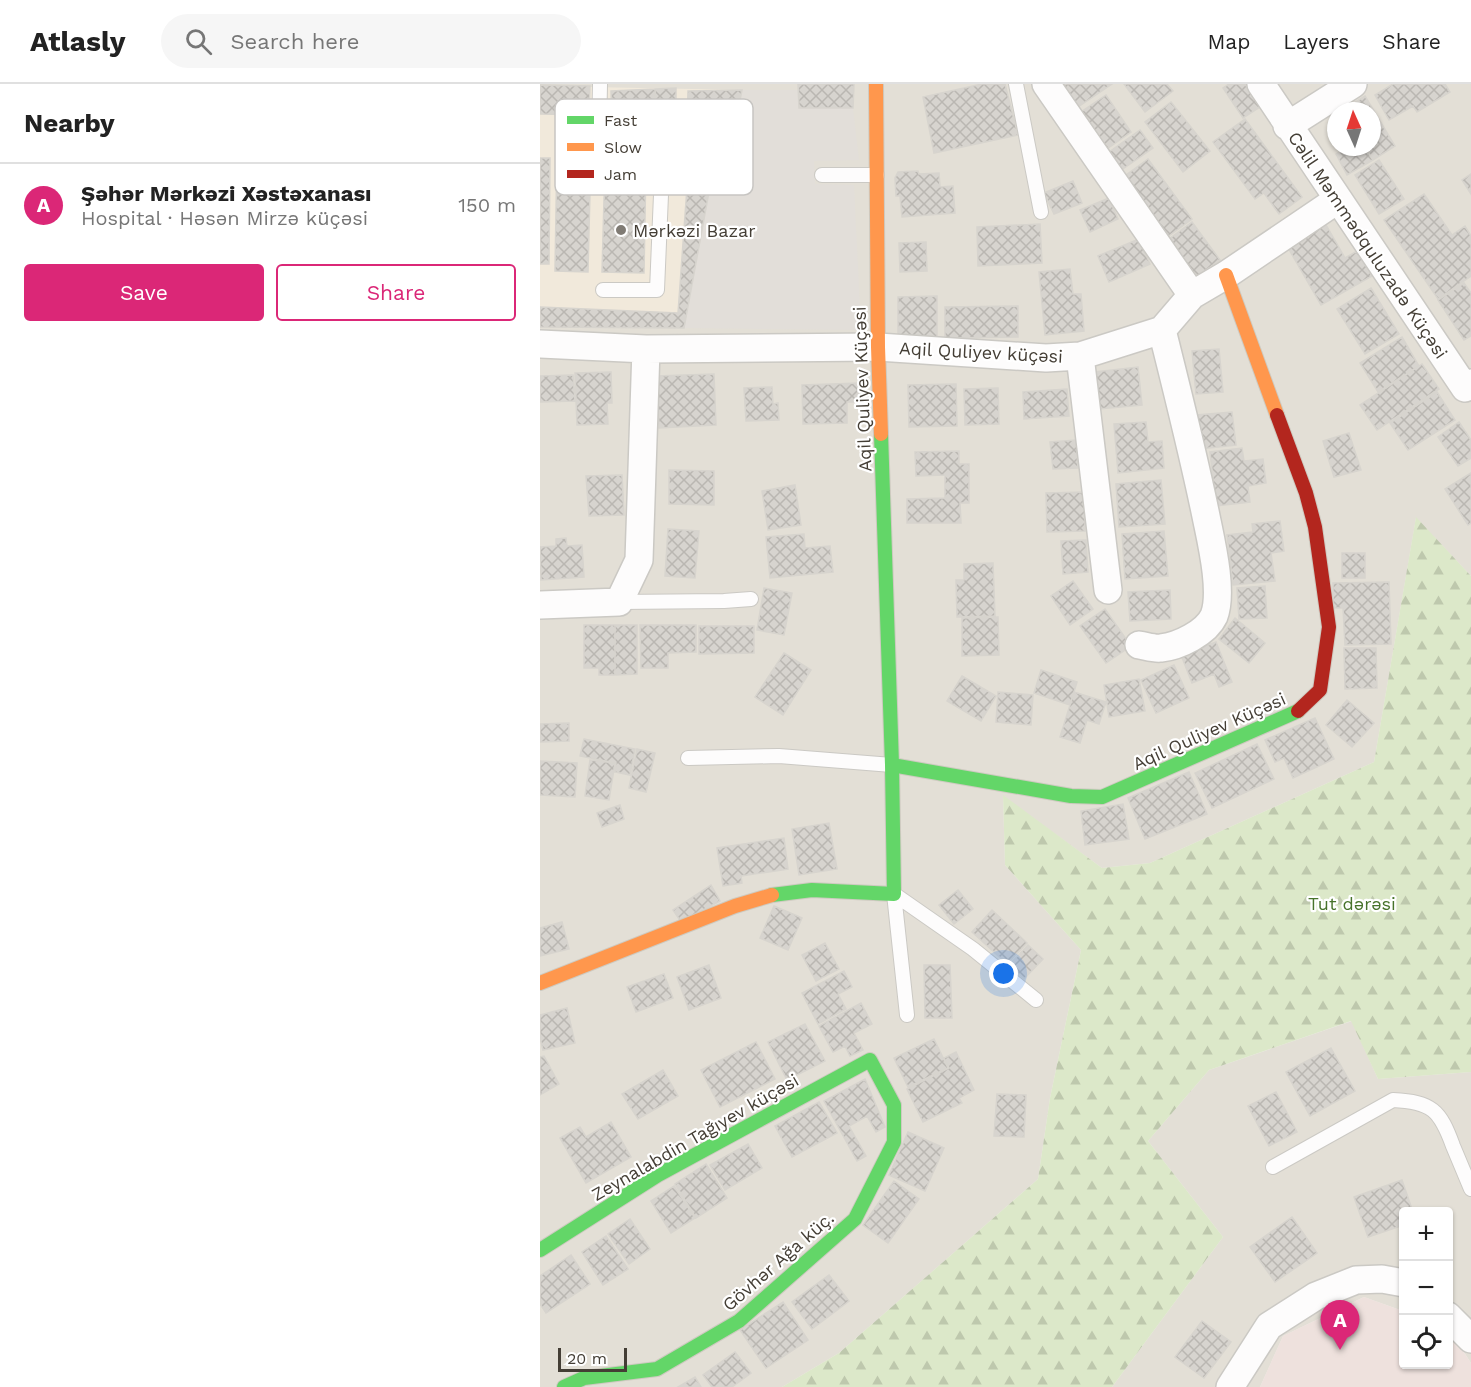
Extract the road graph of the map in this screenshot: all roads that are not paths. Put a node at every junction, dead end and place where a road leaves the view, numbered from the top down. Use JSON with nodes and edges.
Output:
{"nodes":[{"id":1,"x":600,"y":84,"type":"edge"},
{"id":2,"x":876,"y":84,"type":"edge"},
{"id":3,"x":1016,"y":84,"type":"edge"},
{"id":4,"x":1046,"y":84,"type":"edge"},
{"id":5,"x":1261,"y":84,"type":"edge"},
{"id":6,"x":1353,"y":84,"type":"edge"},
{"id":7,"x":600,"y":99,"type":"edge"},
{"id":8,"x":1287,"y":126,"type":"junction"},
{"id":9,"x":822,"y":175,"type":"dead end"},
{"id":10,"x":877,"y":175,"type":"junction"},
{"id":11,"x":661,"y":195,"type":"edge"},
{"id":12,"x":1337,"y":200,"type":"junction"},
{"id":13,"x":1041,"y":212,"type":"dead end"},
{"id":14,"x":1226,"y":275,"type":"junction"},
{"id":15,"x":603,"y":290,"type":"dead end"},
{"id":16,"x":1192,"y":295,"type":"junction"},
{"id":17,"x":1162,"y":330,"type":"junction"},
{"id":18,"x":540,"y":344,"type":"edge"},
{"id":19,"x":878,"y":347,"type":"junction"},
{"id":20,"x":646,"y":349,"type":"junction"},
{"id":21,"x":1080,"y":356,"type":"junction"},
{"id":22,"x":1469,"y":390,"type":"edge"},
{"id":23,"x":1108,"y":590,"type":"dead end"},
{"id":24,"x":751,"y":599,"type":"dead end"},
{"id":25,"x":619,"y":602,"type":"junction"},
{"id":26,"x":540,"y":606,"type":"edge"},
{"id":27,"x":1139,"y":645,"type":"dead end"},
{"id":28,"x":687,"y":758,"type":"dead end"},
{"id":29,"x":892,"y":765,"type":"junction"},
{"id":30,"x":894,"y":894,"type":"junction"},
{"id":31,"x":540,"y":983,"type":"edge"},
{"id":32,"x":1036,"y":1000,"type":"dead end"},
{"id":33,"x":907,"y":1015,"type":"dead end"},
{"id":34,"x":870,"y":1060,"type":"joint"},
{"id":35,"x":1273,"y":1167,"type":"dead end"},
{"id":36,"x":1471,"y":1189,"type":"edge"},
{"id":37,"x":540,"y":1250,"type":"edge"},
{"id":38,"x":1399,"y":1282,"type":"edge"},
{"id":39,"x":1453,"y":1320,"type":"edge"},
{"id":40,"x":1471,"y":1339,"type":"edge"},
{"id":41,"x":564,"y":1387,"type":"edge"},
{"id":42,"x":1230,"y":1387,"type":"edge"}],
"edges":[{"from":1,"to":7,"type":"lane"},
{"from":2,"to":10,"type":"street","name":"Aqil Quliyev Küçəsi"},
{"from":3,"to":13,"type":"lane"},
{"from":4,"to":16,"type":"street"},
{"from":5,"to":8,"type":"street","name":"Cəlil Məmmədquluzadə Küçəsi"},
{"from":6,"to":8,"type":"street","name":"Cəlil Məmmədquluzadə Küçəsi"},
{"from":8,"to":12,"type":"street","name":"Cəlil Məmmədquluzadə Küçəsi"},
{"from":9,"to":10,"type":"lane"},
{"from":10,"to":19,"type":"street","name":"Aqil Quliyev Küçəsi"},
{"from":11,"to":15,"type":"lane"},
{"from":12,"to":14,"type":"street"},
{"from":12,"to":22,"type":"street","name":"Cəlil Məmmədquluzadə Küçəsi"},
{"from":14,"to":16,"type":"street"},
{"from":14,"to":29,"type":"street","name":"Aqil Quliyev Küçəsi"},
{"from":16,"to":17,"type":"street"},
{"from":17,"to":21,"type":"street","name":"Aqil Quliyev küçəsi"},
{"from":17,"to":27,"type":"street"},
{"from":18,"to":20,"type":"street","name":"Aqil Quliyev küçəsi"},
{"from":19,"to":20,"type":"street","name":"Aqil Quliyev küçəsi"},
{"from":19,"to":21,"type":"street","name":"Aqil Quliyev küçəsi"},
{"from":19,"to":29,"type":"street","name":"Aqil Quliyev Küçəsi"},
{"from":20,"to":25,"type":"street"},
{"from":21,"to":23,"type":"street"},
{"from":24,"to":25,"type":"lane"},
{"from":25,"to":26,"type":"street"},
{"from":28,"to":29,"type":"lane"},
{"from":29,"to":30,"type":"street","name":"Aqil Quliyev Küçəsi"},
{"from":30,"to":31,"type":"street"},
{"from":30,"to":32,"type":"lane"},
{"from":30,"to":33,"type":"lane"},
{"from":34,"to":37,"type":"street","name":"Zeynalabdin Tağıyev küçəsi"},
{"from":34,"to":41,"type":"street","name":"Gövhər Ağa küç."},
{"from":35,"to":36,"type":"lane"},
{"from":38,"to":42,"type":"street"},
{"from":39,"to":40,"type":"street"}]}
